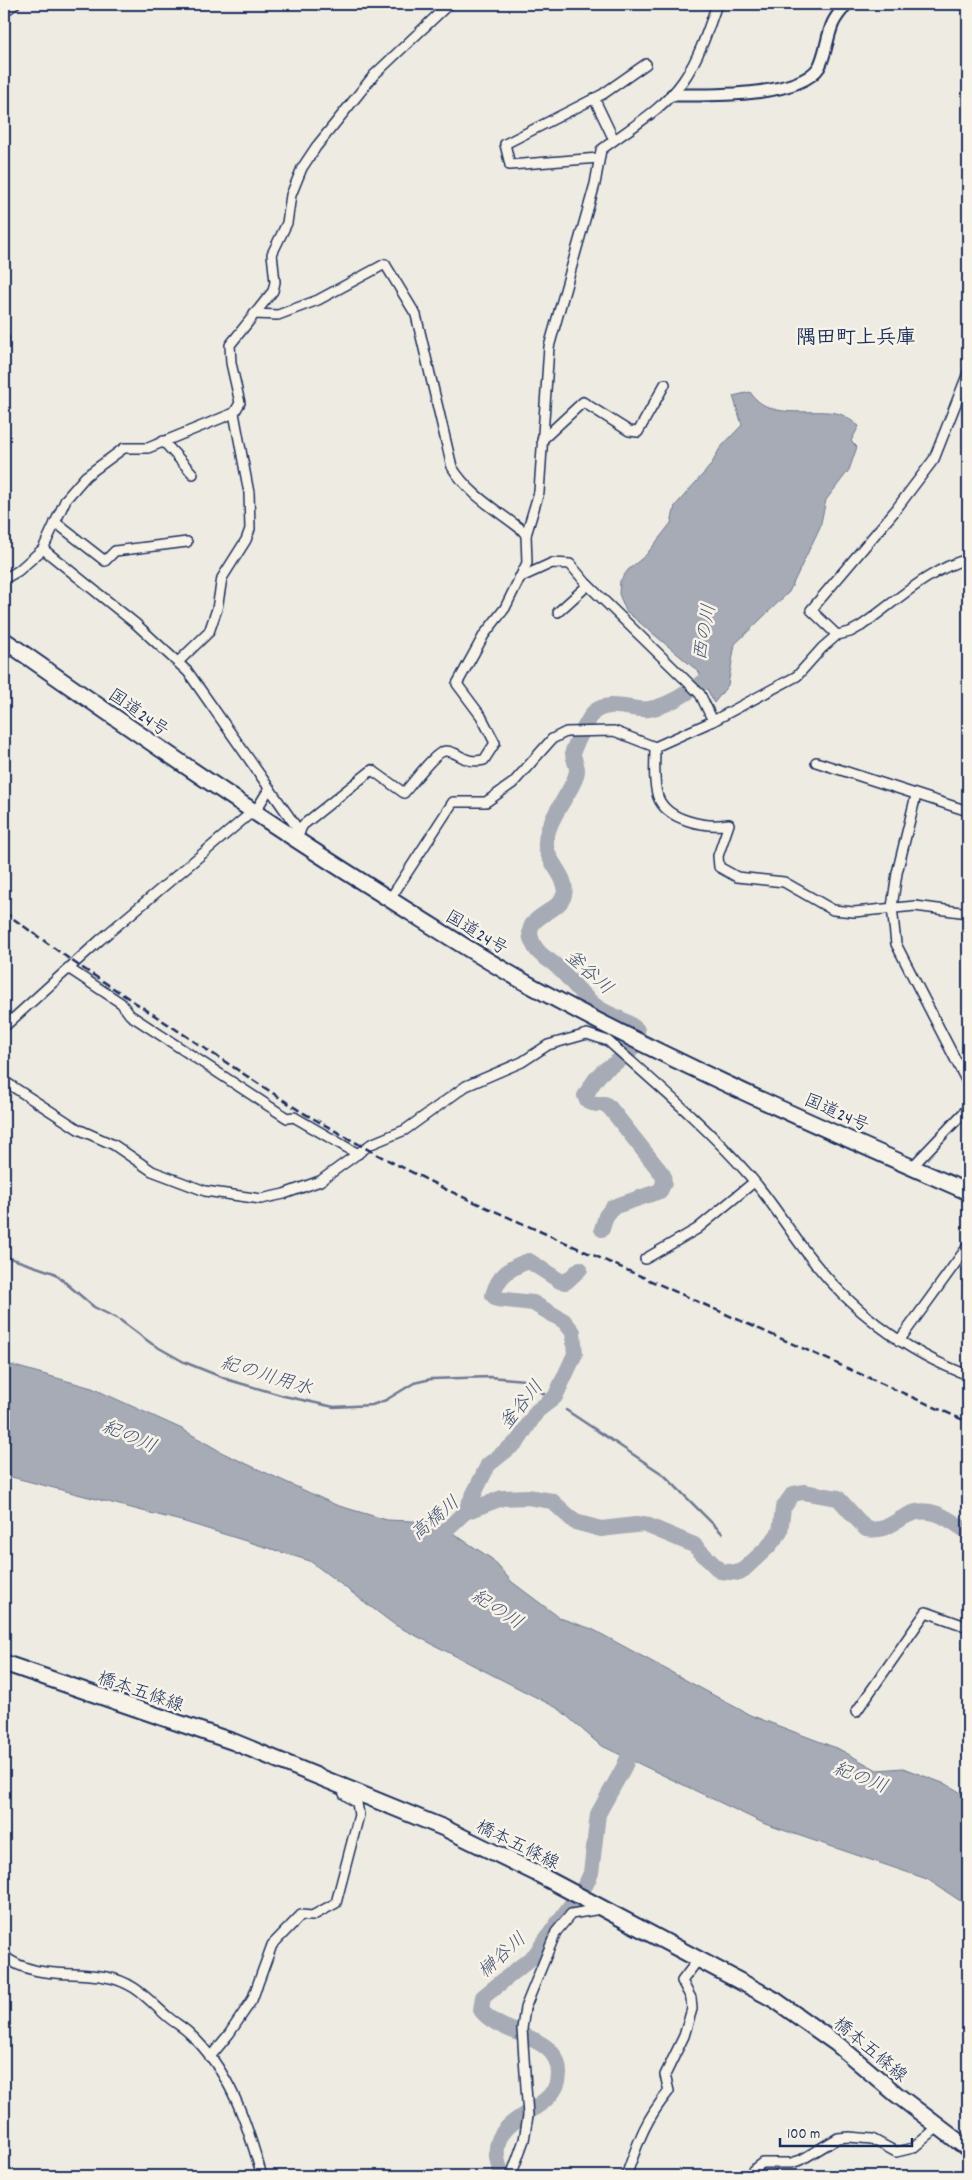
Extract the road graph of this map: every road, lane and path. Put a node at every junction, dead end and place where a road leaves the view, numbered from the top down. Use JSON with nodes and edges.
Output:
{"nodes":[{"id":1,"x":15,"y":4,"type":"edge"},
{"id":2,"x":449,"y":4,"type":"edge"},
{"id":3,"x":717,"y":4,"type":"edge"},
{"id":4,"x":846,"y":4,"type":"edge"},
{"id":5,"x":4,"y":12,"type":"edge"},
{"id":6,"x":646,"y":64,"type":"dead end"},
{"id":7,"x":672,"y":95,"type":"junction"},
{"id":8,"x":594,"y":98,"type":"junction"},
{"id":9,"x":614,"y":140,"type":"junction"},
{"id":10,"x":600,"y":158,"type":"junction"},
{"id":11,"x":254,"y":314,"type":"junction"},
{"id":12,"x":968,"y":373,"type":"edge"},
{"id":13,"x":665,"y":384,"type":"dead end"},
{"id":14,"x":234,"y":413,"type":"junction"},
{"id":15,"x":542,"y":440,"type":"junction"},
{"id":16,"x":163,"y":441,"type":"junction"},
{"id":17,"x":193,"y":474,"type":"dead end"},
{"id":18,"x":55,"y":522,"type":"junction"},
{"id":19,"x":526,"y":535,"type":"junction"},
{"id":20,"x":187,"y":542,"type":"dead end"},
{"id":21,"x":43,"y":549,"type":"junction"},
{"id":22,"x":968,"y":559,"type":"edge"},
{"id":23,"x":518,"y":578,"type":"junction"},
{"id":24,"x":4,"y":579,"type":"edge"},
{"id":25,"x":588,"y":585,"type":"junction"},
{"id":26,"x":558,"y":612,"type":"dead end"},
{"id":27,"x":837,"y":635,"type":"junction"},
{"id":28,"x":4,"y":640,"type":"edge"},
{"id":29,"x":178,"y":662,"type":"junction"},
{"id":30,"x":713,"y":722,"type":"junction"},
{"id":31,"x":655,"y":747,"type":"junction"},
{"id":32,"x":816,"y":762,"type":"dead end"},
{"id":33,"x":269,"y":790,"type":"junction"},
{"id":34,"x":916,"y":795,"type":"junction"},
{"id":35,"x":252,"y":811,"type":"junction"},
{"id":36,"x":968,"y":811,"type":"edge"},
{"id":37,"x":298,"y":836,"type":"junction"},
{"id":38,"x":390,"y":899,"type":"junction"},
{"id":39,"x":892,"y":907,"type":"junction"},
{"id":40,"x":968,"y":913,"type":"edge"},
{"id":41,"x":68,"y":968,"type":"junction"},
{"id":42,"x":4,"y":1027,"type":"edge"},
{"id":43,"x":4,"y":1082,"type":"edge"},
{"id":44,"x":968,"y":1084,"type":"edge"},
{"id":45,"x":968,"y":1108,"type":"edge"},
{"id":46,"x":358,"y":1154,"type":"junction"},
{"id":47,"x":912,"y":1167,"type":"junction"},
{"id":48,"x":754,"y":1182,"type":"junction"},
{"id":49,"x":968,"y":1192,"type":"edge"},
{"id":50,"x":968,"y":1246,"type":"edge"},
{"id":51,"x":645,"y":1260,"type":"dead end"},
{"id":52,"x":899,"y":1341,"type":"junction"},
{"id":53,"x":968,"y":1375,"type":"edge"},
{"id":54,"x":968,"y":1627,"type":"edge"},
{"id":55,"x":4,"y":1664,"type":"edge"},
{"id":56,"x":856,"y":1712,"type":"dead end"},
{"id":57,"x":343,"y":1787,"type":"junction"},
{"id":58,"x":586,"y":1899,"type":"junction"},
{"id":59,"x":4,"y":1956,"type":"edge"},
{"id":60,"x":698,"y":1960,"type":"junction"},
{"id":61,"x":210,"y":2057,"type":"junction"},
{"id":62,"x":938,"y":2127,"type":"junction"},
{"id":63,"x":968,"y":2149,"type":"edge"},
{"id":64,"x":262,"y":2176,"type":"edge"},
{"id":65,"x":511,"y":2176,"type":"edge"},
{"id":66,"x":626,"y":2176,"type":"edge"},
{"id":67,"x":750,"y":2176,"type":"edge"}],
"edges":[{"from":1,"to":5,"type":"street"},
{"from":2,"to":11,"type":"street"},
{"from":3,"to":7,"type":"street"},
{"from":4,"to":7,"type":"street"},
{"from":6,"to":8,"type":"street"},
{"from":7,"to":9,"type":"street"},
{"from":8,"to":9,"type":"street"},
{"from":8,"to":10,"type":"street"},
{"from":9,"to":10,"type":"street"},
{"from":10,"to":15,"type":"street"},
{"from":11,"to":14,"type":"street"},
{"from":11,"to":19,"type":"street"},
{"from":12,"to":27,"type":"street"},
{"from":13,"to":15,"type":"street"},
{"from":14,"to":16,"type":"street"},
{"from":14,"to":29,"type":"street"},
{"from":15,"to":19,"type":"street"},
{"from":16,"to":17,"type":"street"},
{"from":16,"to":18,"type":"street"},
{"from":18,"to":20,"type":"street"},
{"from":18,"to":21,"type":"street"},
{"from":19,"to":23,"type":"street"},
{"from":21,"to":24,"type":"street"},
{"from":21,"to":29,"type":"street"},
{"from":22,"to":27,"type":"street"},
{"from":23,"to":25,"type":"street"},
{"from":23,"to":37,"type":"street"},
{"from":25,"to":26,"type":"street"},
{"from":25,"to":30,"type":"street"},
{"from":27,"to":30,"type":"street"},
{"from":28,"to":35,"type":"main road","name":"国道24号"},
{"from":29,"to":33,"type":"street"},
{"from":30,"to":31,"type":"street"},
{"from":31,"to":38,"type":"street"},
{"from":31,"to":39,"type":"street"},
{"from":32,"to":34,"type":"street"},
{"from":33,"to":35,"type":"street"},
{"from":33,"to":37,"type":"street"},
{"from":34,"to":36,"type":"street"},
{"from":34,"to":39,"type":"street"},
{"from":35,"to":37,"type":"main road","name":"国道24号"},
{"from":35,"to":41,"type":"street"},
{"from":37,"to":38,"type":"main road","name":"国道24号"},
{"from":38,"to":47,"type":"main road","name":"国道24号"},
{"from":39,"to":40,"type":"street"},
{"from":39,"to":44,"type":"street"},
{"from":41,"to":42,"type":"street"},
{"from":41,"to":46,"type":"street"},
{"from":43,"to":46,"type":"street"},
{"from":45,"to":47,"type":"street"},
{"from":46,"to":48,"type":"street"},
{"from":47,"to":49,"type":"main road","name":"国道24号"},
{"from":48,"to":51,"type":"street"},
{"from":48,"to":52,"type":"street"},
{"from":50,"to":52,"type":"street"},
{"from":52,"to":53,"type":"street"},
{"from":54,"to":56,"type":"street"},
{"from":55,"to":57,"type":"main road","name":"橋本五條線"},
{"from":57,"to":58,"type":"main road","name":"橋本五條線"},
{"from":57,"to":61,"type":"street"},
{"from":58,"to":60,"type":"main road","name":"橋本五條線"},
{"from":58,"to":65,"type":"street"},
{"from":59,"to":61,"type":"street"},
{"from":60,"to":62,"type":"main road","name":"橋本五條線"},
{"from":60,"to":66,"type":"street"},
{"from":61,"to":64,"type":"street"},
{"from":62,"to":63,"type":"main road","name":"橋本五條線"},
{"from":62,"to":67,"type":"street"}]}
